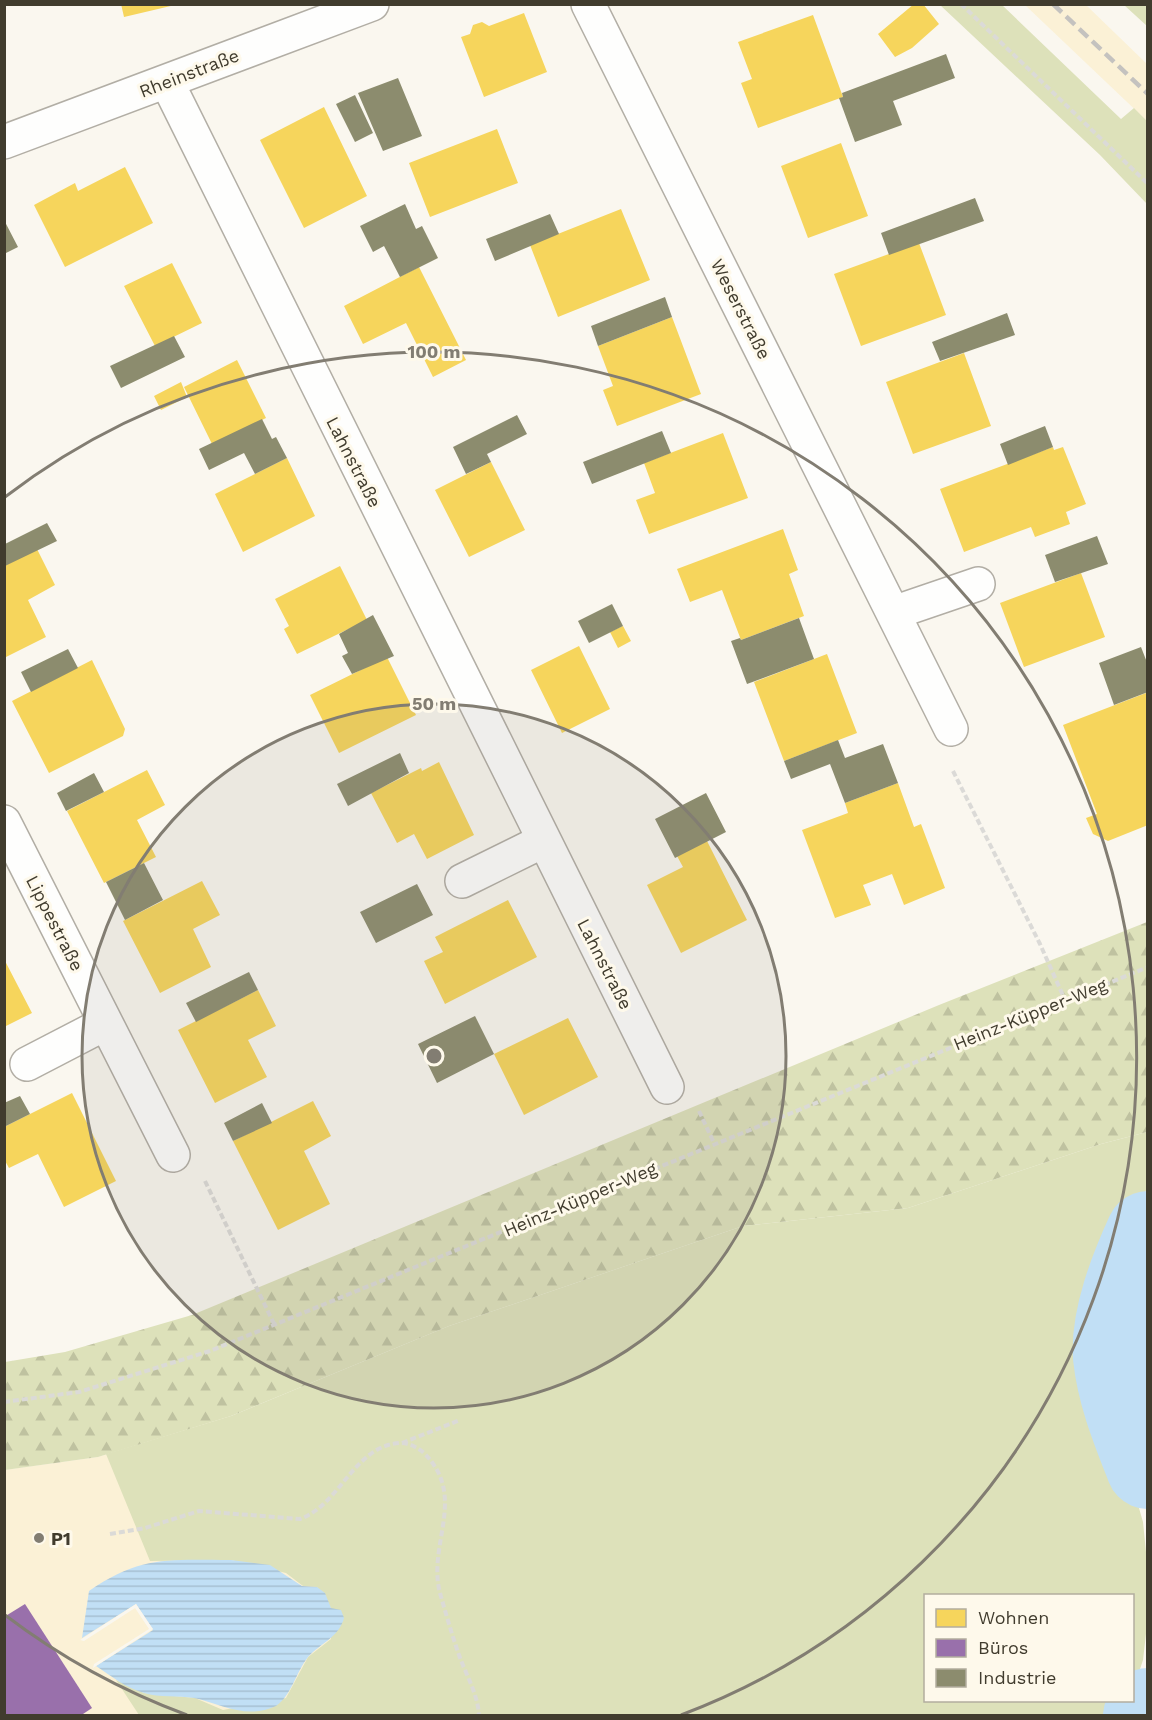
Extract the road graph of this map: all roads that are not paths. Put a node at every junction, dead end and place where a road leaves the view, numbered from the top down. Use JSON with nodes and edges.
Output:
{"nodes":[{"id":1,"x":372,"y":4,"type":"edge"},
{"id":2,"x":588,"y":4,"type":"edge"},
{"id":3,"x":167,"y":82,"type":"junction"},
{"id":4,"x":4,"y":142,"type":"edge"},
{"id":5,"x":978,"y":584,"type":"dead end"},
{"id":6,"x":893,"y":614,"type":"junction"},
{"id":7,"x":951,"y":729,"type":"road end"},
{"id":8,"x":4,"y":822,"type":"edge"},
{"id":9,"x":543,"y":841,"type":"junction"},
{"id":10,"x":462,"y":881,"type":"dead end"},
{"id":11,"x":106,"y":1023,"type":"junction"},
{"id":12,"x":27,"y":1064,"type":"dead end"},
{"id":13,"x":667,"y":1087,"type":"dead end"},
{"id":14,"x":186,"y":1163,"type":"road end"}],
"edges":[{"from":1,"to":3,"type":"street","name":"Rheinstraße"},
{"from":2,"to":6,"type":"street","name":"Weserstraße"},
{"from":3,"to":4,"type":"street","name":"Rheinstraße"},
{"from":3,"to":9,"type":"street","name":"Lahnstraße"},
{"from":5,"to":6,"type":"street"},
{"from":6,"to":7,"type":"street","name":"Weserstraße"},
{"from":8,"to":11,"type":"street","name":"Lippestraße"},
{"from":9,"to":10,"type":"street"},
{"from":9,"to":13,"type":"street","name":"Lahnstraße"},
{"from":11,"to":12,"type":"street"},
{"from":11,"to":14,"type":"street","name":"Lippestraße"}]}
